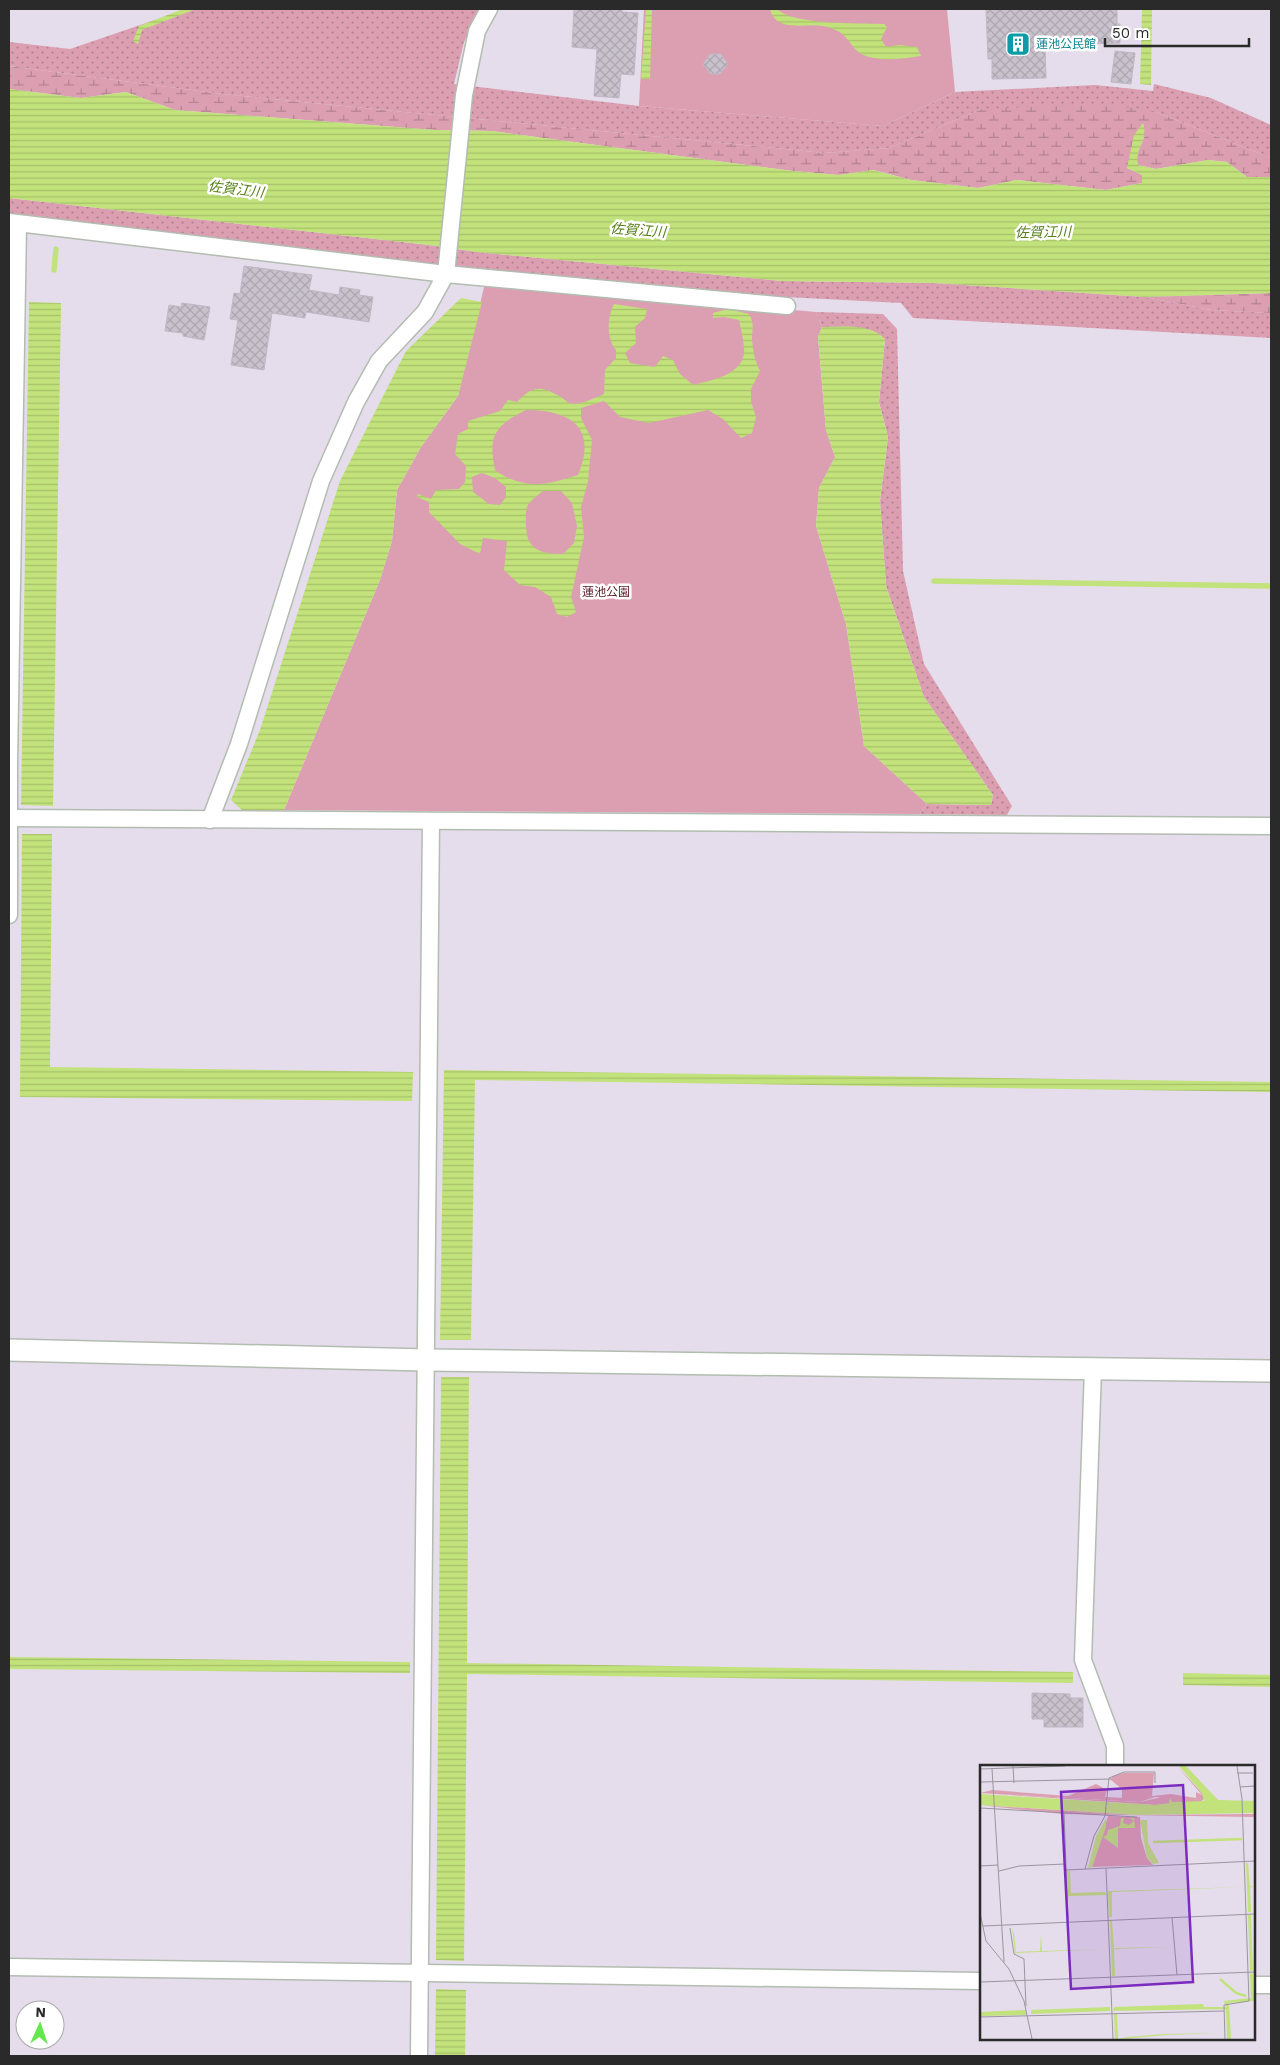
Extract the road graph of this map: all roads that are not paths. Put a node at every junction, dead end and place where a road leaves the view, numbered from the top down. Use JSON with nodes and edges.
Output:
{"nodes":[{"id":1,"x":489,"y":9,"type":"edge"},
{"id":2,"x":13,"y":223,"type":"edge"},
{"id":3,"x":447,"y":269,"type":"junction"},
{"id":4,"x":787,"y":306,"type":"dead end"},
{"id":5,"x":9,"y":762,"type":"edge"},
{"id":6,"x":10,"y":818,"type":"edge"},
{"id":7,"x":210,"y":820,"type":"junction"},
{"id":8,"x":431,"y":821,"type":"junction"},
{"id":9,"x":1271,"y":826,"type":"edge"},
{"id":10,"x":9,"y":915,"type":"edge"},
{"id":11,"x":9,"y":1350,"type":"edge"},
{"id":12,"x":426,"y":1360,"type":"junction"},
{"id":13,"x":1093,"y":1368,"type":"junction"},
{"id":14,"x":1271,"y":1371,"type":"edge"},
{"id":15,"x":1116,"y":1765,"type":"edge"},
{"id":16,"x":9,"y":1967,"type":"edge"},
{"id":17,"x":419,"y":1974,"type":"junction"},
{"id":18,"x":980,"y":1981,"type":"edge"},
{"id":19,"x":1255,"y":1985,"type":"edge"},
{"id":20,"x":1271,"y":1985,"type":"edge"},
{"id":21,"x":419,"y":2056,"type":"edge"}],
"edges":[{"from":1,"to":3,"type":"street"},
{"from":2,"to":3,"type":"street"},
{"from":2,"to":5,"type":"street"},
{"from":3,"to":4,"type":"street"},
{"from":3,"to":7,"type":"street"},
{"from":5,"to":6,"type":"street"},
{"from":6,"to":7,"type":"street"},
{"from":6,"to":10,"type":"street"},
{"from":7,"to":8,"type":"street"},
{"from":8,"to":9,"type":"street"},
{"from":8,"to":12,"type":"street"},
{"from":11,"to":12,"type":"street"},
{"from":12,"to":13,"type":"street"},
{"from":12,"to":17,"type":"street"},
{"from":13,"to":14,"type":"street"},
{"from":13,"to":15,"type":"street"},
{"from":16,"to":17,"type":"street"},
{"from":17,"to":18,"type":"street"},
{"from":17,"to":21,"type":"street"},
{"from":19,"to":20,"type":"street"}]}
